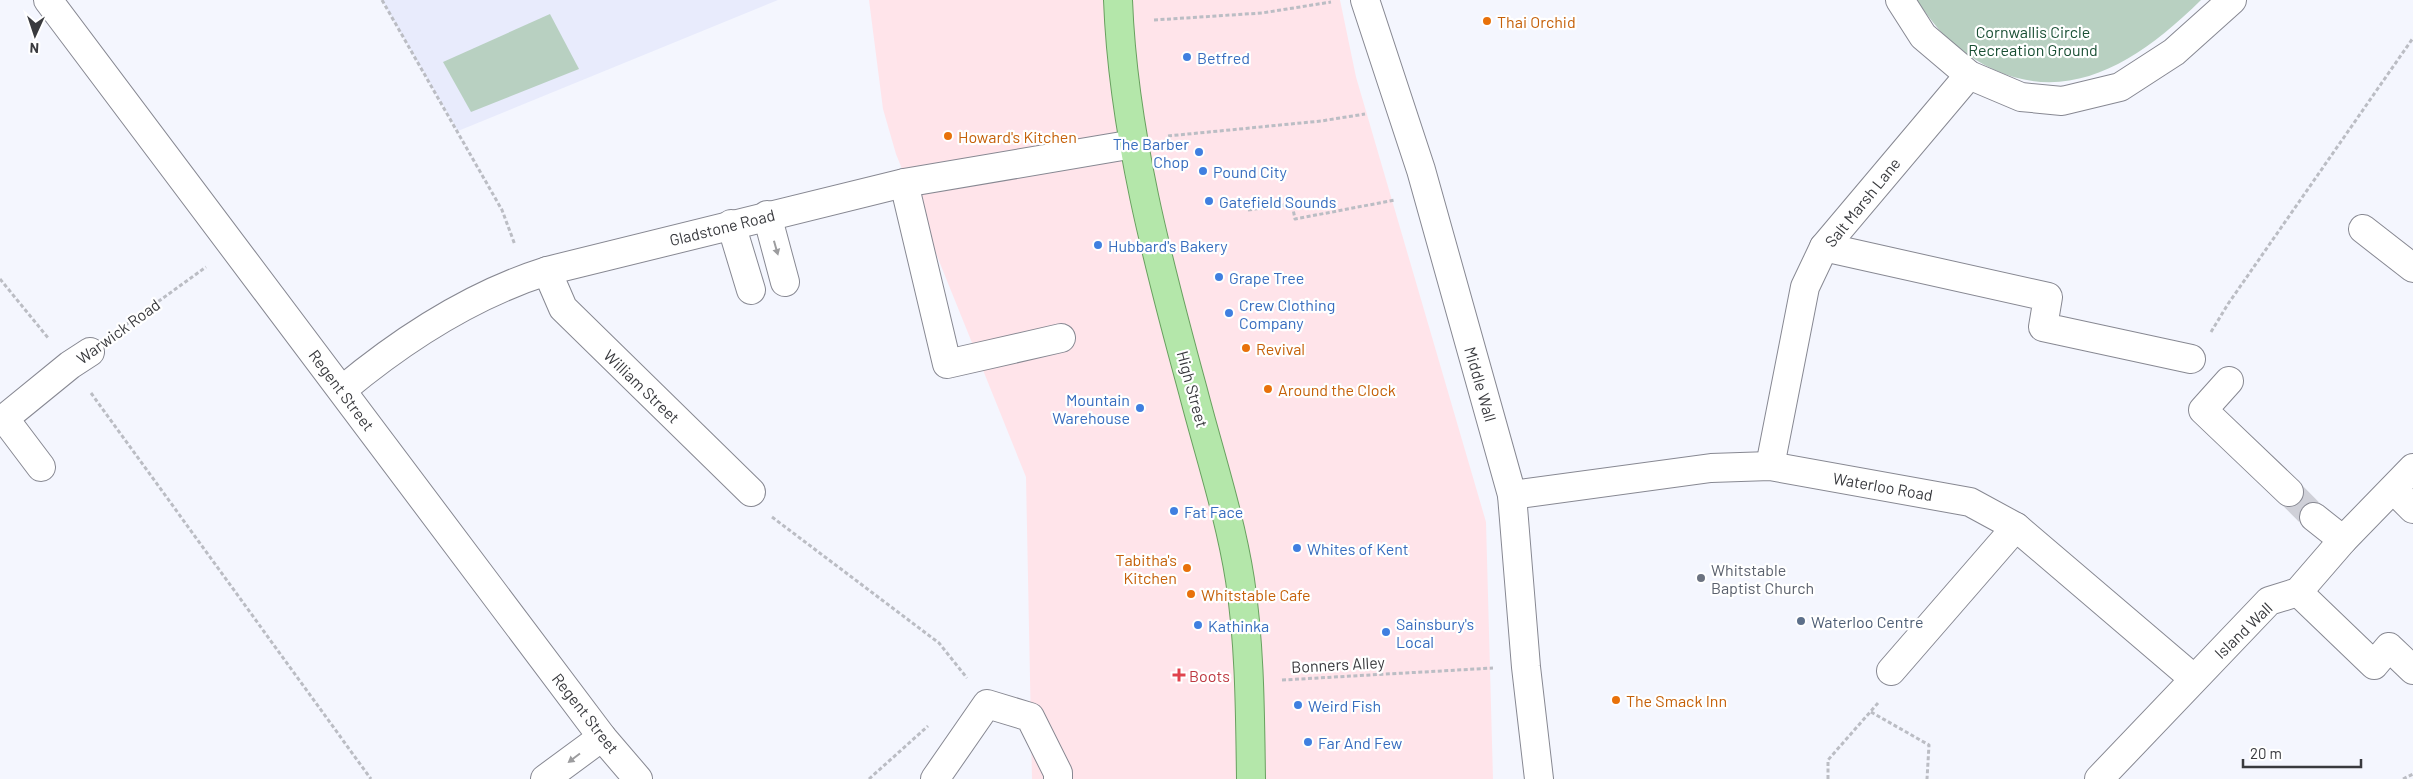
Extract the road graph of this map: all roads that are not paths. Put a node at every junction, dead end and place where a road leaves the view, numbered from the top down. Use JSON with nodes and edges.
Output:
{"nodes":[{"id":1,"x":48,"y":0,"type":"edge"},
{"id":2,"x":1365,"y":0,"type":"edge"},
{"id":3,"x":1900,"y":0,"type":"edge"},
{"id":4,"x":2232,"y":0,"type":"edge"},
{"id":5,"x":1119,"y":11,"type":"edge"},
{"id":6,"x":1969,"y":75,"type":"junction"},
{"id":7,"x":1134,"y":142,"type":"junction"},
{"id":8,"x":904,"y":183,"type":"junction"},
{"id":9,"x":767,"y":215,"type":"junction"},
{"id":10,"x":731,"y":224,"type":"junction"},
{"id":11,"x":2363,"y":229,"type":"dead end"},
{"id":12,"x":1824,"y":246,"type":"junction"},
{"id":13,"x":2413,"y":268,"type":"edge"},
{"id":14,"x":537,"y":274,"type":"junction"},
{"id":15,"x":786,"y":282,"type":"dead end"},
{"id":16,"x":751,"y":290,"type":"dead end"},
{"id":17,"x":1061,"y":338,"type":"dead end"},
{"id":18,"x":2191,"y":358,"type":"road end"},
{"id":19,"x":80,"y":359,"type":"road end"},
{"id":20,"x":2229,"y":381,"type":"dead end"},
{"id":21,"x":342,"y":390,"type":"junction"},
{"id":22,"x":2,"y":420,"type":"edge"},
{"id":23,"x":1770,"y":466,"type":"junction"},
{"id":24,"x":41,"y":467,"type":"dead end"},
{"id":25,"x":2413,"y":468,"type":"edge"},
{"id":26,"x":2394,"y":490,"type":"junction"},
{"id":27,"x":751,"y":492,"type":"road end"},
{"id":28,"x":2289,"y":492,"type":"tunnel mouth"},
{"id":29,"x":1512,"y":496,"type":"junction"},
{"id":30,"x":2413,"y":509,"type":"edge"},
{"id":31,"x":2314,"y":517,"type":"tunnel mouth"},
{"id":32,"x":2016,"y":527,"type":"junction"},
{"id":33,"x":2344,"y":540,"type":"junction"},
{"id":34,"x":2298,"y":592,"type":"junction"},
{"id":35,"x":2413,"y":670,"type":"edge"},
{"id":36,"x":1891,"y":671,"type":"road end"},
{"id":37,"x":2194,"y":678,"type":"junction"},
{"id":38,"x":602,"y":737,"type":"junction"},
{"id":39,"x":545,"y":779,"type":"edge"},
{"id":40,"x":638,"y":779,"type":"edge"},
{"id":41,"x":934,"y":779,"type":"edge"},
{"id":42,"x":1058,"y":779,"type":"edge"},
{"id":43,"x":1251,"y":779,"type":"edge"},
{"id":44,"x":1539,"y":779,"type":"edge"},
{"id":45,"x":2099,"y":779,"type":"edge"}],
"edges":[{"from":1,"to":21,"type":"street","name":"Regent Street"},
{"from":2,"to":29,"type":"street","name":"Middle Wall"},
{"from":3,"to":6,"type":"street"},
{"from":4,"to":6,"type":"street"},
{"from":5,"to":7,"type":"main road","name":"High Street"},
{"from":6,"to":12,"type":"street","name":"Salt Marsh Lane"},
{"from":7,"to":8,"type":"street","name":"Gladstone Road"},
{"from":7,"to":43,"type":"main road","name":"High Street"},
{"from":8,"to":9,"type":"street","name":"Gladstone Road"},
{"from":8,"to":17,"type":"street"},
{"from":9,"to":10,"type":"street","name":"Gladstone Road"},
{"from":9,"to":15,"type":"street","one_way":true},
{"from":10,"to":14,"type":"street","name":"Gladstone Road"},
{"from":10,"to":16,"type":"street"},
{"from":11,"to":13,"type":"street"},
{"from":12,"to":18,"type":"street"},
{"from":12,"to":23,"type":"street","name":"Salt Marsh Lane"},
{"from":14,"to":21,"type":"street","name":"Gladstone Road"},
{"from":14,"to":27,"type":"street","name":"William Street"},
{"from":19,"to":22,"type":"street","name":"Warwick Road"},
{"from":20,"to":28,"type":"street"},
{"from":21,"to":38,"type":"street","name":"Regent Street"},
{"from":22,"to":24,"type":"street","name":"Warwick Road"},
{"from":23,"to":29,"type":"street","name":"Waterloo Road"},
{"from":23,"to":32,"type":"street","name":"Waterloo Road"},
{"from":25,"to":26,"type":"street"},
{"from":26,"to":30,"type":"street"},
{"from":26,"to":33,"type":"street"},
{"from":29,"to":44,"type":"street","name":"Middle Wall"},
{"from":31,"to":33,"type":"street"},
{"from":32,"to":36,"type":"street"},
{"from":32,"to":37,"type":"street","name":"Waterloo Road"},
{"from":33,"to":34,"type":"street"},
{"from":34,"to":35,"type":"street"},
{"from":34,"to":37,"type":"street","name":"Island Wall"},
{"from":37,"to":45,"type":"street","name":"Island Wall"},
{"from":38,"to":39,"type":"street","one_way":true},
{"from":38,"to":40,"type":"street","name":"Regent Street"},
{"from":41,"to":42,"type":"street"}]}
